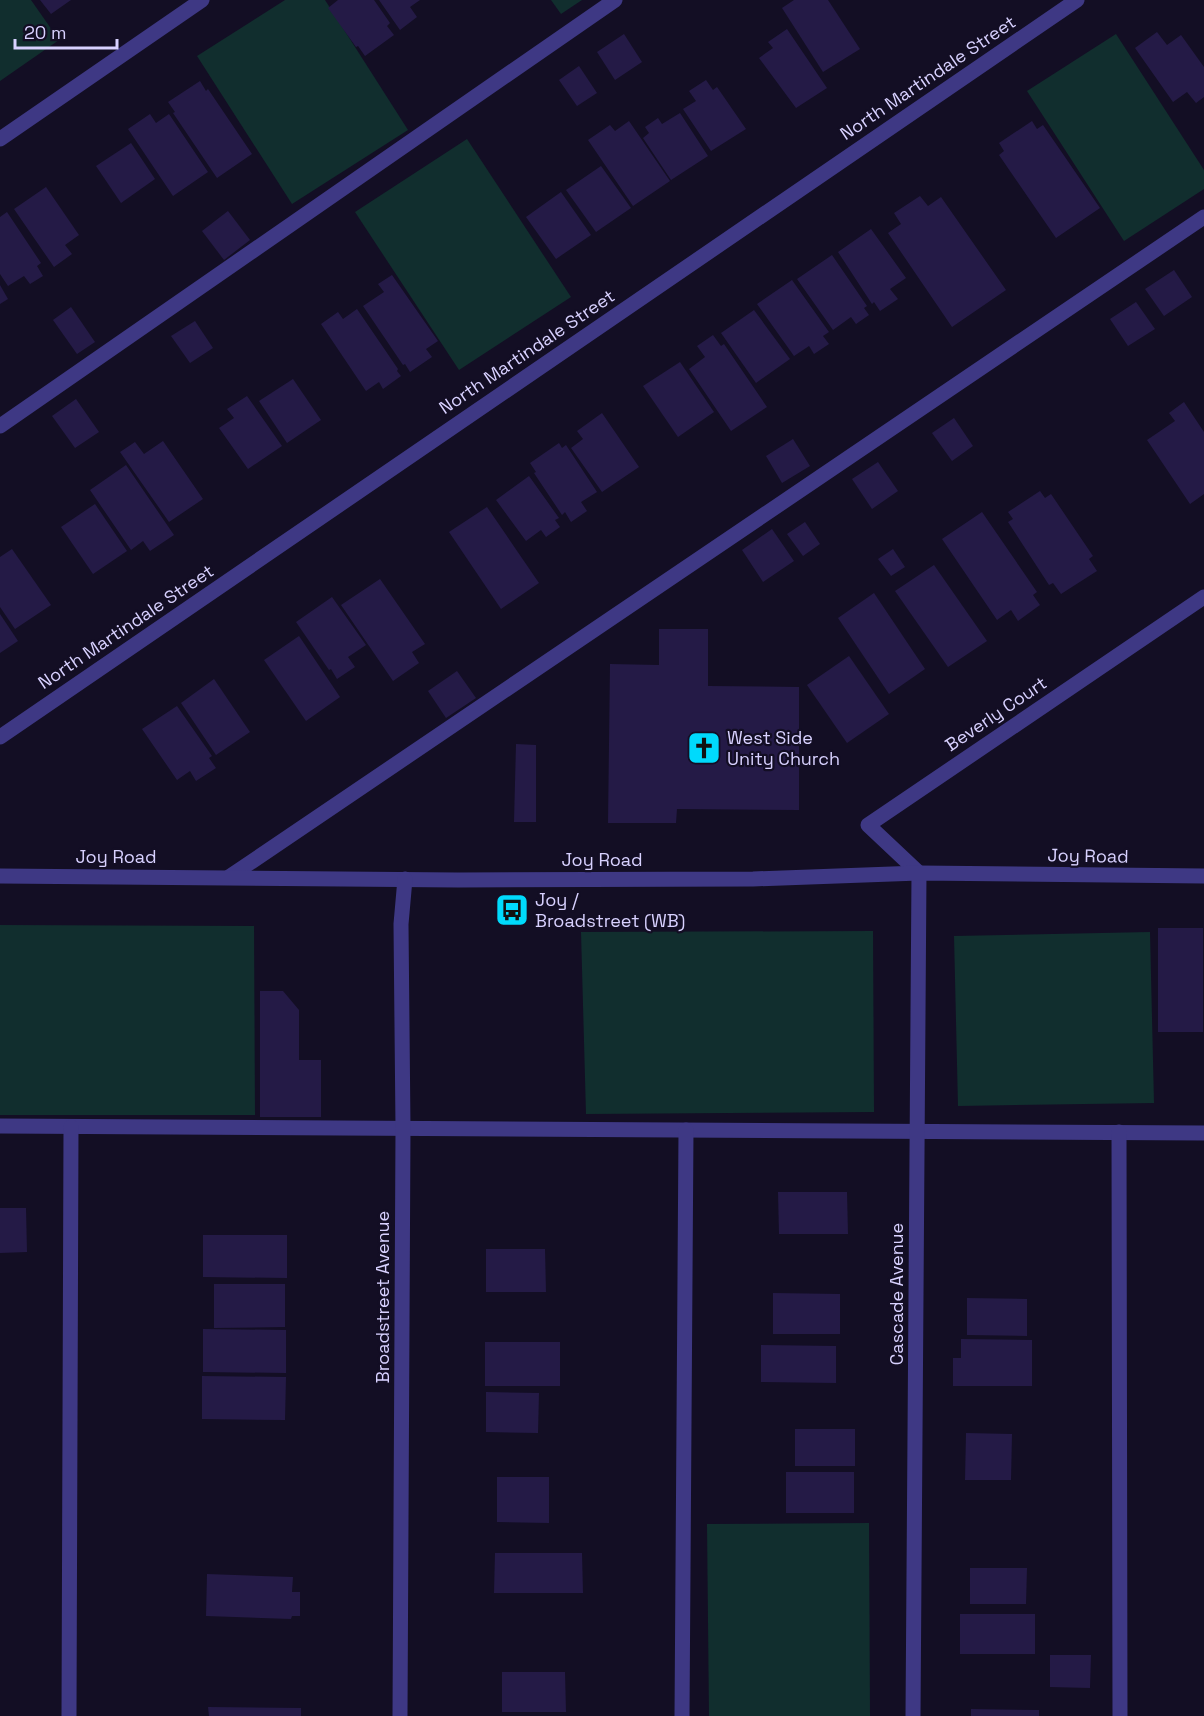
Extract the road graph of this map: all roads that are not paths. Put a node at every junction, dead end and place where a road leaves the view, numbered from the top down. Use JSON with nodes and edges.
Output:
{"nodes":[{"id":1,"x":202,"y":0,"type":"edge"},
{"id":2,"x":615,"y":0,"type":"edge"},
{"id":3,"x":1077,"y":0,"type":"edge"},
{"id":4,"x":0,"y":139,"type":"edge"},
{"id":5,"x":1204,"y":217,"type":"edge"},
{"id":6,"x":0,"y":426,"type":"edge"},
{"id":7,"x":1204,"y":597,"type":"edge"},
{"id":8,"x":0,"y":737,"type":"edge"},
{"id":9,"x":919,"y":873,"type":"junction"},
{"id":10,"x":0,"y":876,"type":"edge"},
{"id":11,"x":1204,"y":876,"type":"edge"},
{"id":12,"x":229,"y":877,"type":"junction"},
{"id":13,"x":405,"y":879,"type":"junction"},
{"id":14,"x":0,"y":1126,"type":"edge"},
{"id":15,"x":70,"y":1127,"type":"junction"},
{"id":16,"x":403,"y":1128,"type":"junction"},
{"id":17,"x":686,"y":1130,"type":"junction"},
{"id":18,"x":918,"y":1131,"type":"junction"},
{"id":19,"x":1119,"y":1132,"type":"junction"},
{"id":20,"x":1204,"y":1132,"type":"edge"},
{"id":21,"x":69,"y":1716,"type":"edge"},
{"id":22,"x":400,"y":1716,"type":"edge"},
{"id":23,"x":682,"y":1716,"type":"edge"},
{"id":24,"x":913,"y":1716,"type":"edge"},
{"id":25,"x":1120,"y":1716,"type":"edge"}],
"edges":[{"from":1,"to":4,"type":"street"},
{"from":2,"to":6,"type":"street"},
{"from":3,"to":8,"type":"street","name":"North Martindale Street"},
{"from":5,"to":12,"type":"street"},
{"from":7,"to":9,"type":"street","name":"Beverly Court"},
{"from":9,"to":11,"type":"street","name":"Joy Road"},
{"from":9,"to":13,"type":"street","name":"Joy Road"},
{"from":9,"to":18,"type":"street","name":"Cascade Avenue"},
{"from":10,"to":12,"type":"street","name":"Joy Road"},
{"from":12,"to":13,"type":"street","name":"Joy Road"},
{"from":13,"to":16,"type":"street","name":"Broadstreet Avenue"},
{"from":14,"to":15,"type":"street"},
{"from":15,"to":16,"type":"street"},
{"from":15,"to":21,"type":"street"},
{"from":16,"to":17,"type":"street"},
{"from":16,"to":22,"type":"street","name":"Broadstreet Avenue"},
{"from":17,"to":18,"type":"street"},
{"from":17,"to":23,"type":"street"},
{"from":18,"to":19,"type":"street"},
{"from":18,"to":24,"type":"street","name":"Cascade Avenue"},
{"from":19,"to":20,"type":"street"},
{"from":19,"to":25,"type":"street"}]}
